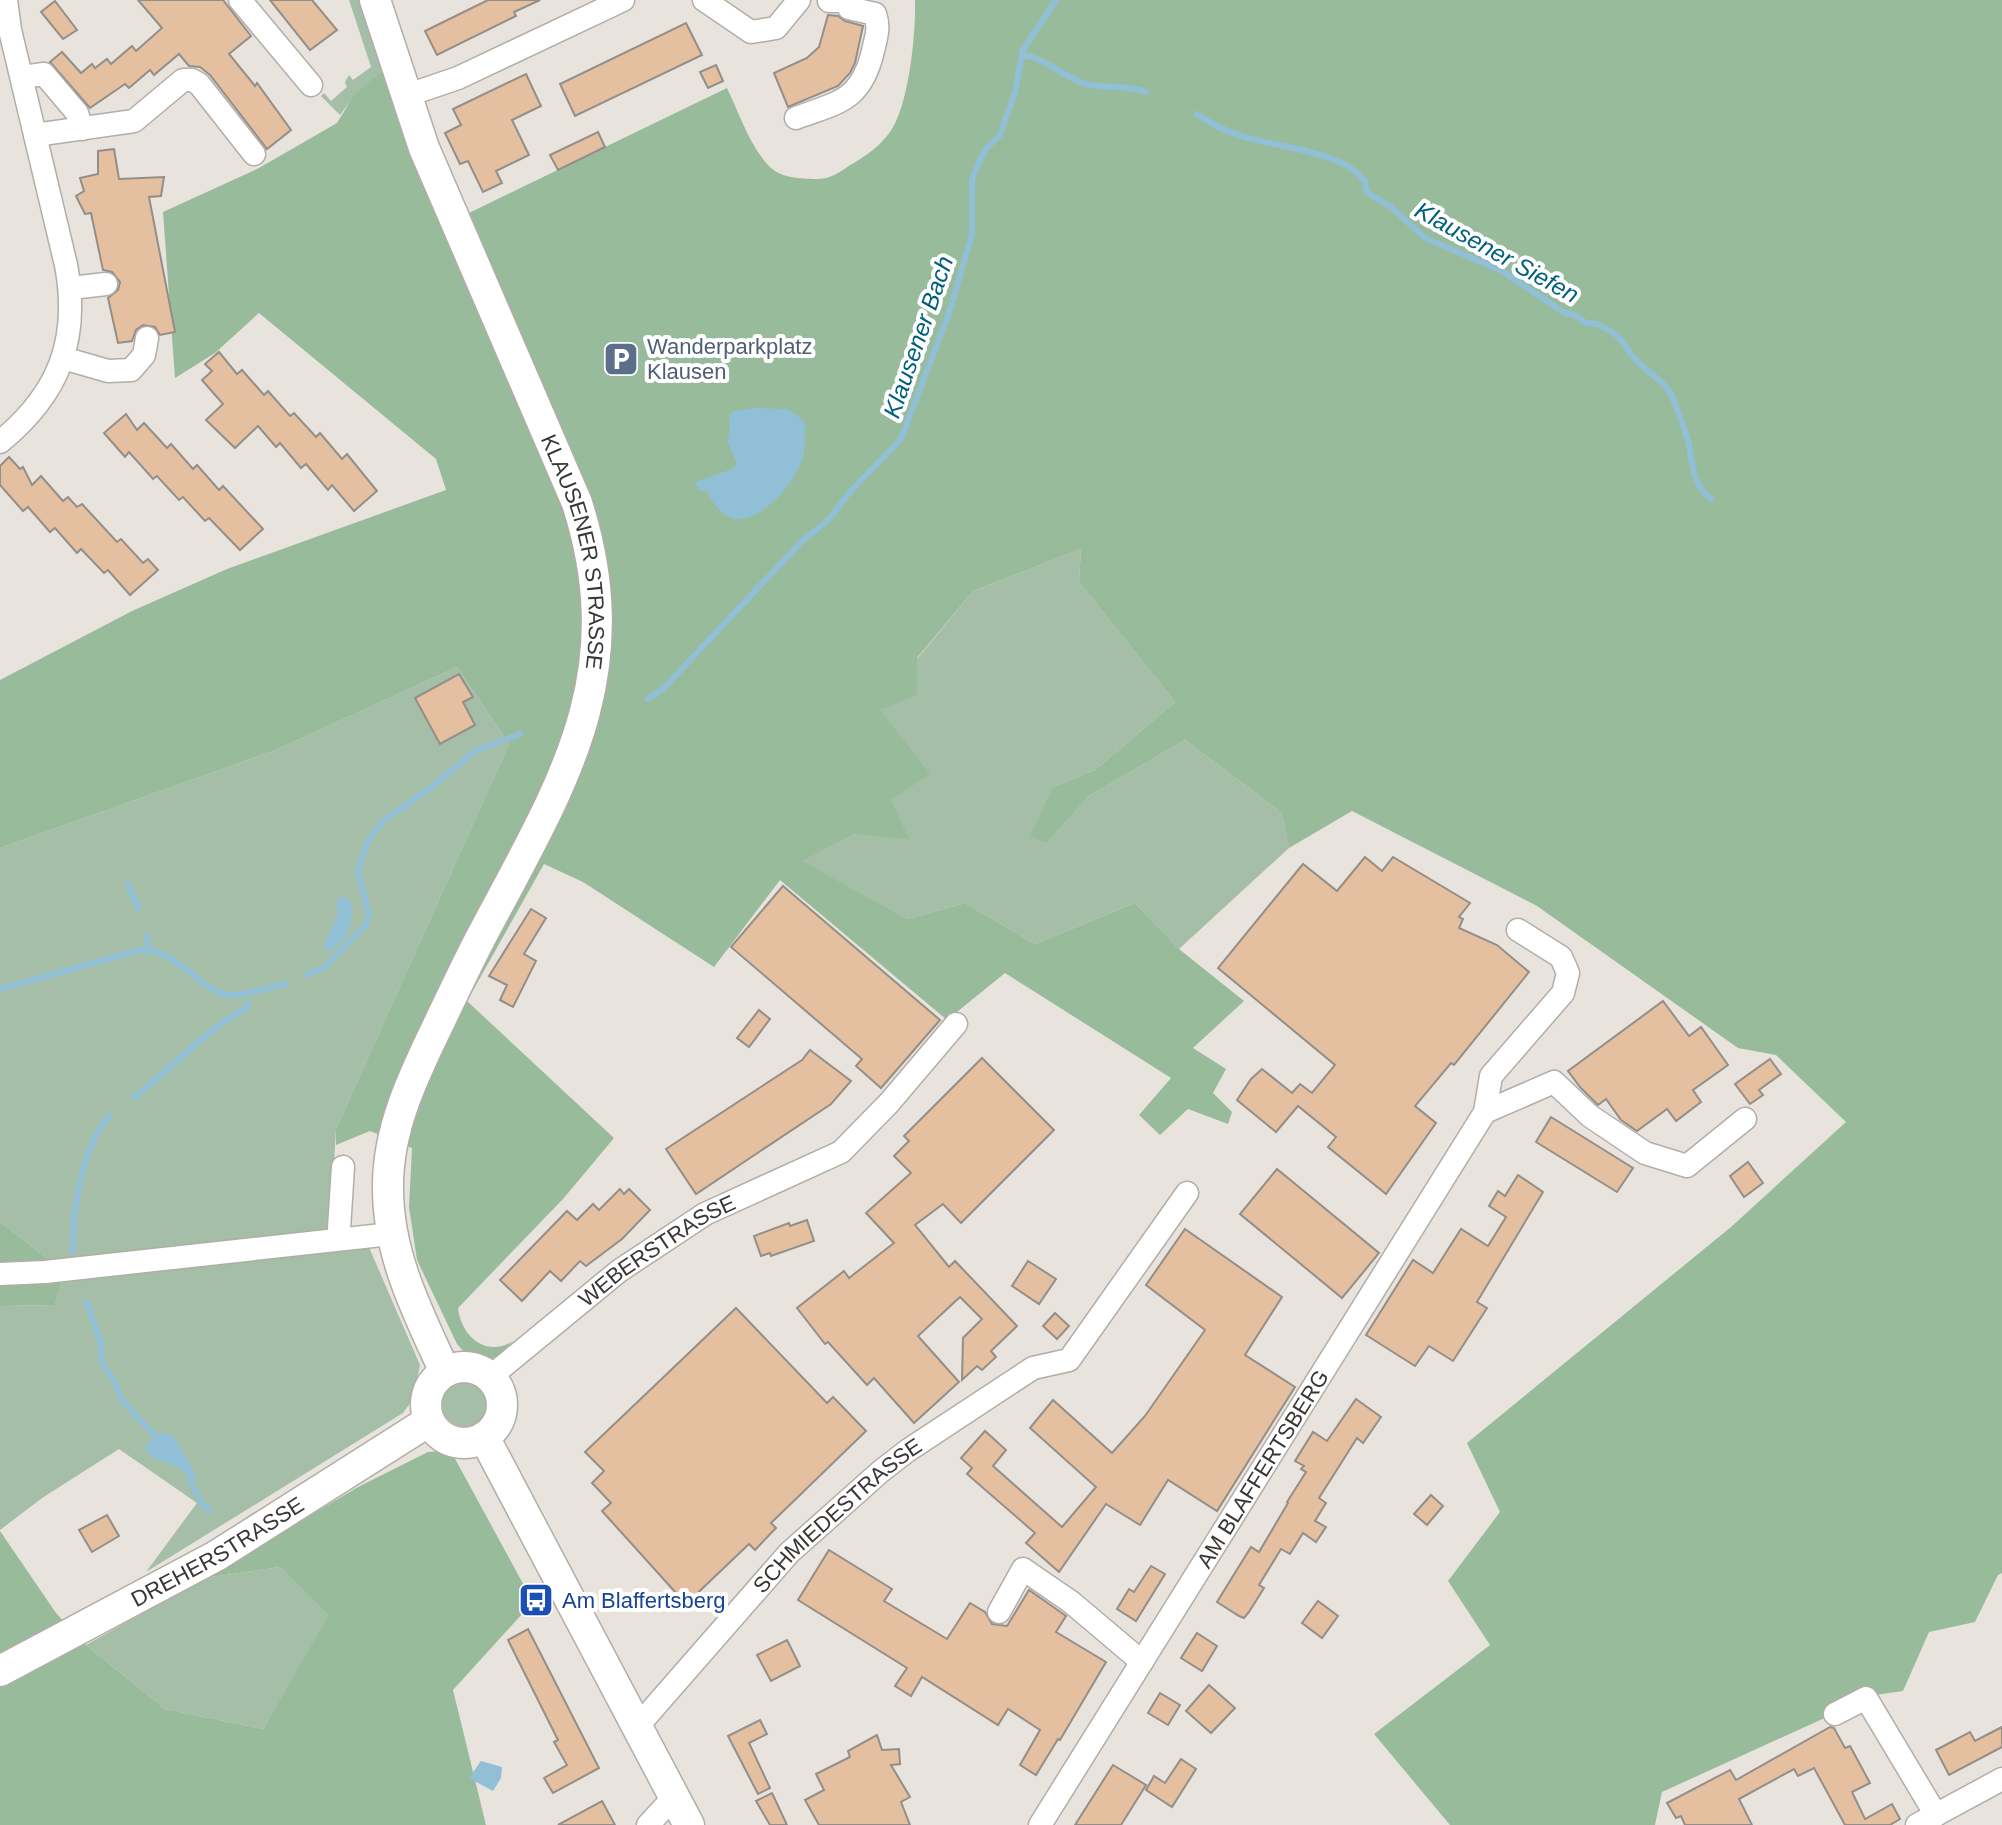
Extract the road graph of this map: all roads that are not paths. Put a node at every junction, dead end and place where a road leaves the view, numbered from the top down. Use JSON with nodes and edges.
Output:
{"nodes":[{"id":1,"x":6,"y":0,"type":"edge"},
{"id":2,"x":240,"y":0,"type":"edge"},
{"id":3,"x":375,"y":0,"type":"edge"},
{"id":4,"x":623,"y":0,"type":"edge"},
{"id":5,"x":704,"y":0,"type":"edge"},
{"id":6,"x":799,"y":0,"type":"edge"},
{"id":7,"x":829,"y":1,"type":"edge"},
{"id":8,"x":22,"y":77,"type":"junction"},
{"id":9,"x":311,"y":85,"type":"dead end"},
{"id":10,"x":405,"y":96,"type":"junction"},
{"id":11,"x":796,"y":118,"type":"dead end"},
{"id":12,"x":82,"y":129,"type":"junction"},
{"id":13,"x":35,"y":135,"type":"junction"},
{"id":14,"x":254,"y":154,"type":"dead end"},
{"id":15,"x":106,"y":284,"type":"dead end"},
{"id":16,"x":71,"y":288,"type":"junction"},
{"id":17,"x":147,"y":338,"type":"dead end"},
{"id":18,"x":63,"y":358,"type":"junction"},
{"id":19,"x":0,"y":442,"type":"edge"},
{"id":20,"x":1518,"y":930,"type":"dead end"},
{"id":21,"x":956,"y":1024,"type":"dead end"},
{"id":22,"x":1485,"y":1112,"type":"junction"},
{"id":23,"x":1745,"y":1119,"type":"dead end"},
{"id":24,"x":343,"y":1167,"type":"dead end"},
{"id":25,"x":1187,"y":1193,"type":"dead end"},
{"id":26,"x":391,"y":1234,"type":"junction"},
{"id":27,"x":342,"y":1239,"type":"junction"},
{"id":28,"x":0,"y":1274,"type":"edge"},
{"id":29,"x":445,"y":1372,"type":"junction"},
{"id":30,"x":490,"y":1377,"type":"junction"},
{"id":31,"x":429,"y":1421,"type":"junction"},
{"id":32,"x":484,"y":1437,"type":"junction"},
{"id":33,"x":999,"y":1612,"type":"dead end"},
{"id":34,"x":1142,"y":1662,"type":"junction"},
{"id":35,"x":5,"y":1663,"type":"edge"},
{"id":36,"x":1835,"y":1714,"type":"dead end"},
{"id":37,"x":637,"y":1727,"type":"junction"},
{"id":38,"x":2002,"y":1779,"type":"edge"},
{"id":39,"x":674,"y":1797,"type":"junction"},
{"id":40,"x":1926,"y":1820,"type":"edge"},
{"id":41,"x":648,"y":1825,"type":"edge"},
{"id":42,"x":689,"y":1825,"type":"edge"},
{"id":43,"x":1040,"y":1825,"type":"edge"}],
"edges":[{"from":1,"to":8,"type":"street"},
{"from":2,"to":9,"type":"street"},
{"from":3,"to":10,"type":"main road","name":"KLAUSENER STRASSE"},
{"from":4,"to":10,"type":"street"},
{"from":5,"to":6,"type":"street"},
{"from":7,"to":11,"type":"street"},
{"from":8,"to":12,"type":"street"},
{"from":8,"to":13,"type":"street"},
{"from":10,"to":26,"type":"main road","name":"KLAUSENER STRASSE"},
{"from":12,"to":13,"type":"street"},
{"from":12,"to":14,"type":"street"},
{"from":13,"to":16,"type":"street"},
{"from":15,"to":16,"type":"street"},
{"from":16,"to":18,"type":"street"},
{"from":17,"to":18,"type":"street"},
{"from":18,"to":19,"type":"street"},
{"from":20,"to":22,"type":"street"},
{"from":21,"to":30,"type":"street","name":"WEBERSTRASSE"},
{"from":22,"to":23,"type":"street"},
{"from":22,"to":34,"type":"street","name":"AM BLAFFERTSBERG"},
{"from":24,"to":27,"type":"street"},
{"from":25,"to":37,"type":"street","name":"SCHMIEDESTRASSE"},
{"from":26,"to":27,"type":"street"},
{"from":26,"to":29,"type":"main road","name":"KLAUSENER STRASSE"},
{"from":27,"to":28,"type":"street"},
{"from":29,"to":30,"type":"main road"},
{"from":29,"to":31,"type":"main road"},
{"from":30,"to":32,"type":"main road"},
{"from":31,"to":32,"type":"main road"},
{"from":31,"to":35,"type":"main road","name":"DREHERSTRASSE"},
{"from":32,"to":37,"type":"main road"},
{"from":33,"to":34,"type":"street"},
{"from":34,"to":43,"type":"street","name":"AM BLAFFERTSBERG"},
{"from":36,"to":40,"type":"street"},
{"from":37,"to":39,"type":"main road"},
{"from":38,"to":40,"type":"street"},
{"from":39,"to":41,"type":"street"},
{"from":39,"to":42,"type":"main road"}]}
